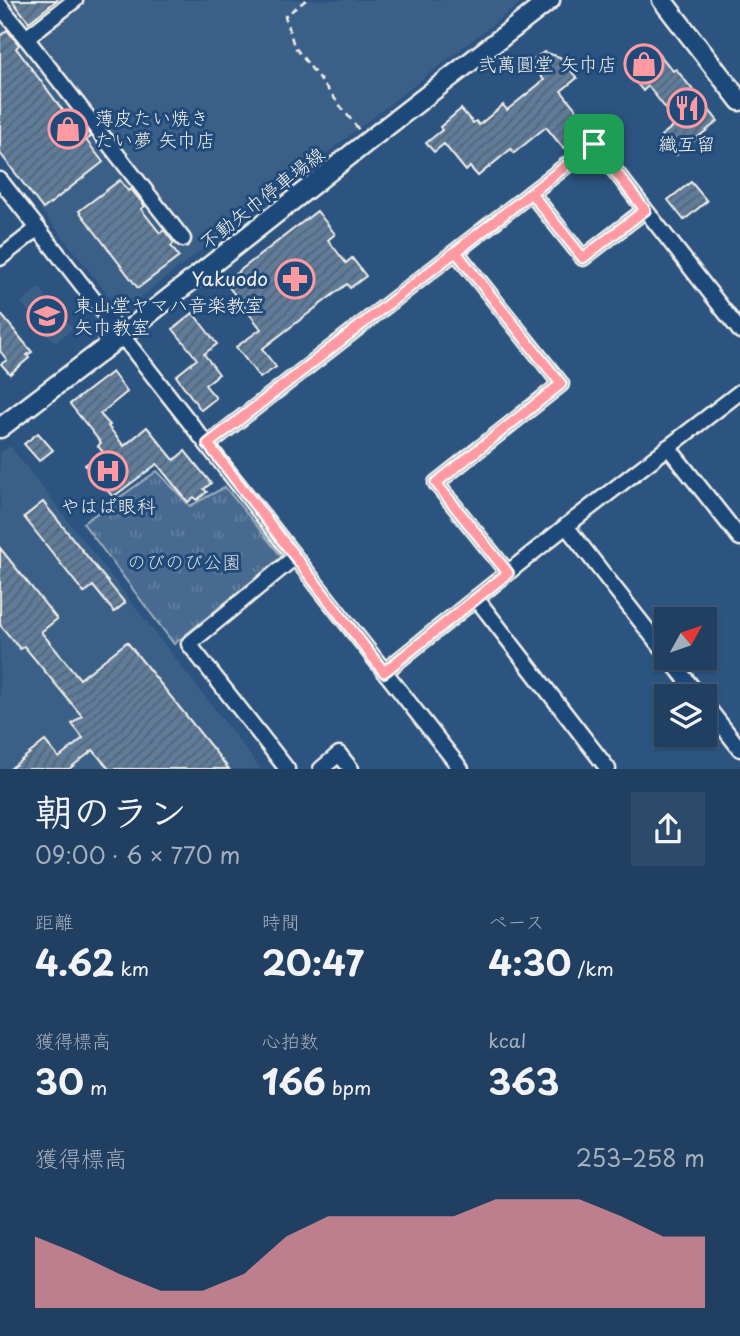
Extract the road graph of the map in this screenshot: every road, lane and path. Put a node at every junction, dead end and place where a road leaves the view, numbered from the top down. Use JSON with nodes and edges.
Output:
{"nodes":[{"id":1,"x":75,"y":0,"type":"edge"},
{"id":2,"x":306,"y":0,"type":"edge"},
{"id":3,"x":550,"y":0,"type":"edge"},
{"id":4,"x":662,"y":0,"type":"edge"},
{"id":5,"x":0,"y":6,"type":"edge"},
{"id":6,"x":26,"y":38,"type":"junction"},
{"id":7,"x":740,"y":101,"type":"edge"},
{"id":8,"x":368,"y":141,"type":"junction"},
{"id":9,"x":0,"y":180,"type":"edge"},
{"id":10,"x":531,"y":193,"type":"junction"},
{"id":11,"x":645,"y":210,"type":"junction"},
{"id":12,"x":37,"y":229,"type":"junction"},
{"id":13,"x":183,"y":239,"type":"dead end"},
{"id":14,"x":456,"y":252,"type":"junction"},
{"id":15,"x":0,"y":258,"type":"edge"},
{"id":16,"x":740,"y":331,"type":"edge"},
{"id":17,"x":121,"y":336,"type":"junction"},
{"id":18,"x":740,"y":392,"type":"edge"},
{"id":19,"x":2,"y":422,"type":"edge"},
{"id":20,"x":208,"y":444,"type":"junction"},
{"id":21,"x":668,"y":447,"type":"junction"},
{"id":22,"x":566,"y":526,"type":"junction"},
{"id":23,"x":740,"y":538,"type":"edge"},
{"id":24,"x":295,"y":557,"type":"junction"},
{"id":25,"x":508,"y":573,"type":"junction"},
{"id":26,"x":476,"y":598,"type":"junction"},
{"id":27,"x":654,"y":638,"type":"edge"},
{"id":28,"x":679,"y":670,"type":"edge"},
{"id":29,"x":384,"y":672,"type":"junction"},
{"id":30,"x":690,"y":684,"type":"edge"},
{"id":31,"x":717,"y":719,"type":"edge"},
{"id":32,"x":740,"y":749,"type":"edge"},
{"id":33,"x":287,"y":769,"type":"edge"},
{"id":34,"x":321,"y":769,"type":"edge"},
{"id":35,"x":351,"y":769,"type":"edge"},
{"id":36,"x":461,"y":769,"type":"edge"},
{"id":37,"x":608,"y":769,"type":"edge"}],
"edges":[{"from":1,"to":6,"type":"street"},
{"from":2,"to":8,"type":"path"},
{"from":3,"to":8,"type":"main road","name":"不動矢巾停車場線"},
{"from":4,"to":7,"type":"main road"},
{"from":5,"to":6,"type":"street"},
{"from":6,"to":13,"type":"street"},
{"from":8,"to":17,"type":"main road","name":"不動矢巾停車場線"},
{"from":9,"to":12,"type":"street"},
{"from":10,"to":11,"type":"street"},
{"from":10,"to":11,"type":"street"},
{"from":10,"to":14,"type":"street"},
{"from":11,"to":16,"type":"street"},
{"from":12,"to":15,"type":"street"},
{"from":12,"to":17,"type":"street"},
{"from":14,"to":20,"type":"street"},
{"from":14,"to":25,"type":"street"},
{"from":17,"to":19,"type":"main road","name":"不動矢巾停車場線"},
{"from":17,"to":20,"type":"street"},
{"from":18,"to":21,"type":"street"},
{"from":20,"to":24,"type":"street"},
{"from":21,"to":22,"type":"street"},
{"from":21,"to":23,"type":"street"},
{"from":22,"to":25,"type":"street"},
{"from":22,"to":27,"type":"street"},
{"from":24,"to":29,"type":"street"},
{"from":24,"to":33,"type":"street"},
{"from":25,"to":26,"type":"street"},
{"from":26,"to":29,"type":"street"},
{"from":26,"to":37,"type":"street"},
{"from":28,"to":30,"type":"street"},
{"from":29,"to":36,"type":"street"},
{"from":31,"to":32,"type":"street"},
{"from":34,"to":35,"type":"street"}]}
